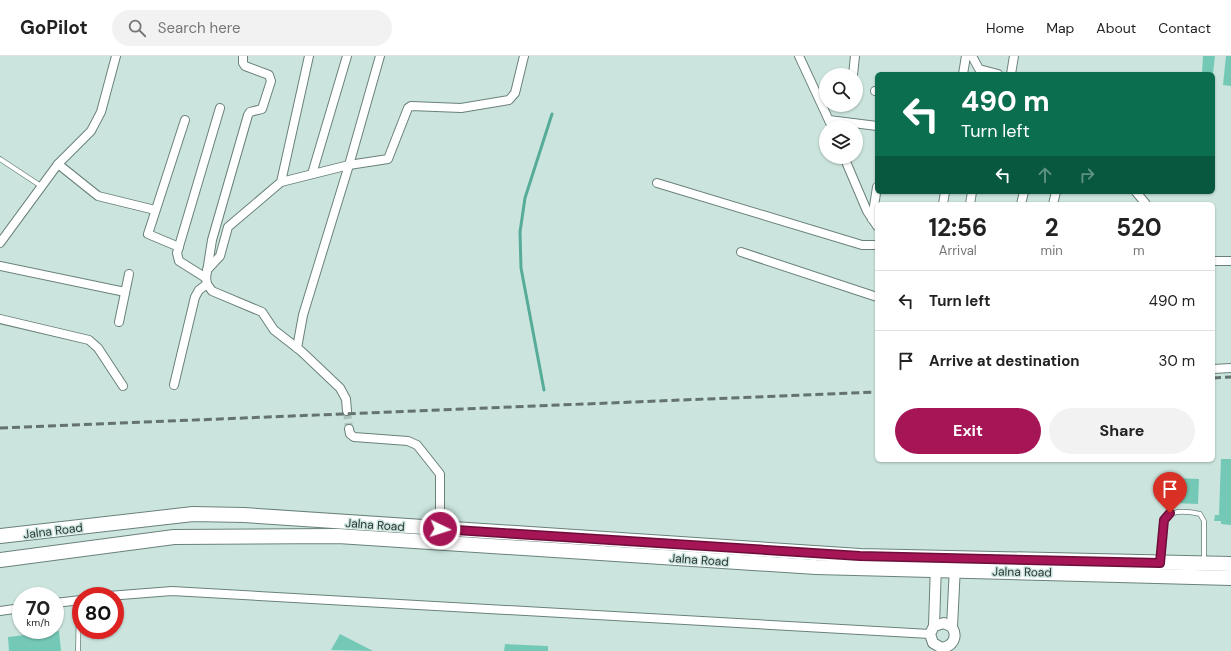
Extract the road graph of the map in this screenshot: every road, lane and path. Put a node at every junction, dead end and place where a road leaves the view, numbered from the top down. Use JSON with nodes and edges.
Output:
{"nodes":[{"id":1,"x":116,"y":56,"type":"edge"},
{"id":2,"x":243,"y":56,"type":"edge"},
{"id":3,"x":309,"y":56,"type":"edge"},
{"id":4,"x":346,"y":56,"type":"edge"},
{"id":5,"x":380,"y":56,"type":"edge"},
{"id":6,"x":524,"y":56,"type":"edge"},
{"id":7,"x":799,"y":56,"type":"edge"},
{"id":8,"x":855,"y":56,"type":"edge"},
{"id":9,"x":966,"y":56,"type":"edge"},
{"id":10,"x":972,"y":56,"type":"edge"},
{"id":11,"x":1014,"y":56,"type":"edge"},
{"id":12,"x":854,"y":68,"type":"edge"},
{"id":13,"x":963,"y":72,"type":"edge"},
{"id":14,"x":989,"y":72,"type":"edge"},
{"id":15,"x":1011,"y":72,"type":"edge"},
{"id":16,"x":819,"y":90,"type":"edge"},
{"id":17,"x":220,"y":108,"type":"dead end"},
{"id":18,"x":185,"y":120,"type":"dead end"},
{"id":19,"x":863,"y":125,"type":"edge"},
{"id":20,"x":875,"y":126,"type":"edge"},
{"id":21,"x":0,"y":159,"type":"edge"},
{"id":22,"x":58,"y":164,"type":"junction"},
{"id":23,"x":847,"y":164,"type":"edge"},
{"id":24,"x":349,"y":165,"type":"junction"},
{"id":25,"x":312,"y":174,"type":"junction"},
{"id":26,"x":281,"y":182,"type":"junction"},
{"id":27,"x":657,"y":183,"type":"dead end"},
{"id":28,"x":42,"y":187,"type":"junction"},
{"id":29,"x":876,"y":194,"type":"edge"},
{"id":30,"x":1138,"y":194,"type":"edge"},
{"id":31,"x":1144,"y":202,"type":"edge"},
{"id":32,"x":155,"y":210,"type":"junction"},
{"id":33,"x":872,"y":219,"type":"junction"},
{"id":34,"x":875,"y":223,"type":"edge"},
{"id":35,"x":0,"y":243,"type":"edge"},
{"id":36,"x":875,"y":245,"type":"edge"},
{"id":37,"x":179,"y":247,"type":"junction"},
{"id":38,"x":741,"y":252,"type":"dead end"},
{"id":39,"x":1215,"y":261,"type":"edge"},
{"id":40,"x":1231,"y":261,"type":"edge"},
{"id":41,"x":0,"y":266,"type":"edge"},
{"id":42,"x":129,"y":274,"type":"dead end"},
{"id":43,"x":206,"y":277,"type":"junction"},
{"id":44,"x":125,"y":292,"type":"junction"},
{"id":45,"x":875,"y":296,"type":"edge"},
{"id":46,"x":0,"y":319,"type":"edge"},
{"id":47,"x":119,"y":322,"type":"dead end"},
{"id":48,"x":297,"y":348,"type":"junction"},
{"id":49,"x":1231,"y":368,"type":"edge"},
{"id":50,"x":1215,"y":369,"type":"edge"},
{"id":51,"x":174,"y":385,"type":"dead end"},
{"id":52,"x":122,"y":386,"type":"dead end"},
{"id":53,"x":347,"y":412,"type":"tunnel mouth"},
{"id":54,"x":349,"y":429,"type":"dead end"},
{"id":55,"x":440,"y":529,"type":"junction"},
{"id":56,"x":0,"y":536,"type":"edge"},
{"id":57,"x":0,"y":560,"type":"edge"},
{"id":58,"x":1160,"y":563,"type":"junction"},
{"id":59,"x":936,"y":564,"type":"junction"},
{"id":60,"x":955,"y":564,"type":"junction"},
{"id":61,"x":1231,"y":564,"type":"edge"},
{"id":62,"x":1204,"y":570,"type":"junction"},
{"id":63,"x":1231,"y":578,"type":"edge"},
{"id":64,"x":124,"y":595,"type":"edge"},
{"id":65,"x":12,"y":609,"type":"edge"},
{"id":66,"x":0,"y":611,"type":"edge"},
{"id":67,"x":952,"y":627,"type":"junction"},
{"id":68,"x":932,"y":630,"type":"junction"},
{"id":69,"x":78,"y":639,"type":"edge"},
{"id":70,"x":951,"y":648,"type":"edge"},
{"id":71,"x":937,"y":649,"type":"edge"},
{"id":72,"x":78,"y":651,"type":"edge"}],
"edges":[{"from":1,"to":22,"type":"street"},
{"from":2,"to":43,"type":"street"},
{"from":3,"to":26,"type":"street"},
{"from":4,"to":25,"type":"street"},
{"from":5,"to":24,"type":"street"},
{"from":6,"to":24,"type":"street"},
{"from":7,"to":16,"type":"street"},
{"from":8,"to":12,"type":"street"},
{"from":9,"to":13,"type":"street"},
{"from":10,"to":14,"type":"street"},
{"from":11,"to":15,"type":"street"},
{"from":17,"to":37,"type":"street"},
{"from":18,"to":32,"type":"street"},
{"from":19,"to":20,"type":"street"},
{"from":21,"to":28,"type":"lane"},
{"from":22,"to":28,"type":"street"},
{"from":22,"to":32,"type":"street"},
{"from":23,"to":33,"type":"street"},
{"from":24,"to":25,"type":"street"},
{"from":24,"to":48,"type":"street"},
{"from":25,"to":26,"type":"street"},
{"from":26,"to":43,"type":"street"},
{"from":27,"to":36,"type":"street"},
{"from":28,"to":35,"type":"street"},
{"from":29,"to":33,"type":"street"},
{"from":30,"to":31,"type":"street"},
{"from":32,"to":37,"type":"street"},
{"from":33,"to":34,"type":"street"},
{"from":37,"to":43,"type":"street"},
{"from":38,"to":45,"type":"street"},
{"from":39,"to":40,"type":"street"},
{"from":41,"to":44,"type":"street"},
{"from":42,"to":44,"type":"street"},
{"from":43,"to":48,"type":"street"},
{"from":43,"to":51,"type":"street"},
{"from":44,"to":47,"type":"street"},
{"from":46,"to":52,"type":"street"},
{"from":48,"to":53,"type":"street"},
{"from":49,"to":50,"type":"street"},
{"from":54,"to":55,"type":"street"},
{"from":55,"to":56,"type":"highway","name":"Jalna Road"},
{"from":55,"to":59,"type":"highway","name":"Jalna Road"},
{"from":57,"to":59,"type":"highway","name":"Jalna Road"},
{"from":58,"to":60,"type":"highway","name":"Jalna Road"},
{"from":58,"to":62,"type":"highway","name":"Jalna Road"},
{"from":58,"to":62,"type":"lane"},
{"from":59,"to":60,"type":"highway","name":"Jalna Road"},
{"from":59,"to":68,"type":"street"},
{"from":60,"to":62,"type":"highway","name":"Jalna Road"},
{"from":60,"to":67,"type":"street"},
{"from":61,"to":62,"type":"highway","name":"Jalna Road"},
{"from":62,"to":63,"type":"highway","name":"Jalna Road"},
{"from":64,"to":68,"type":"street"},
{"from":65,"to":66,"type":"street"},
{"from":67,"to":68,"type":"street"},
{"from":67,"to":70,"type":"street"},
{"from":68,"to":71,"type":"street"},
{"from":69,"to":72,"type":"lane"},
{"from":70,"to":71,"type":"street"}]}
